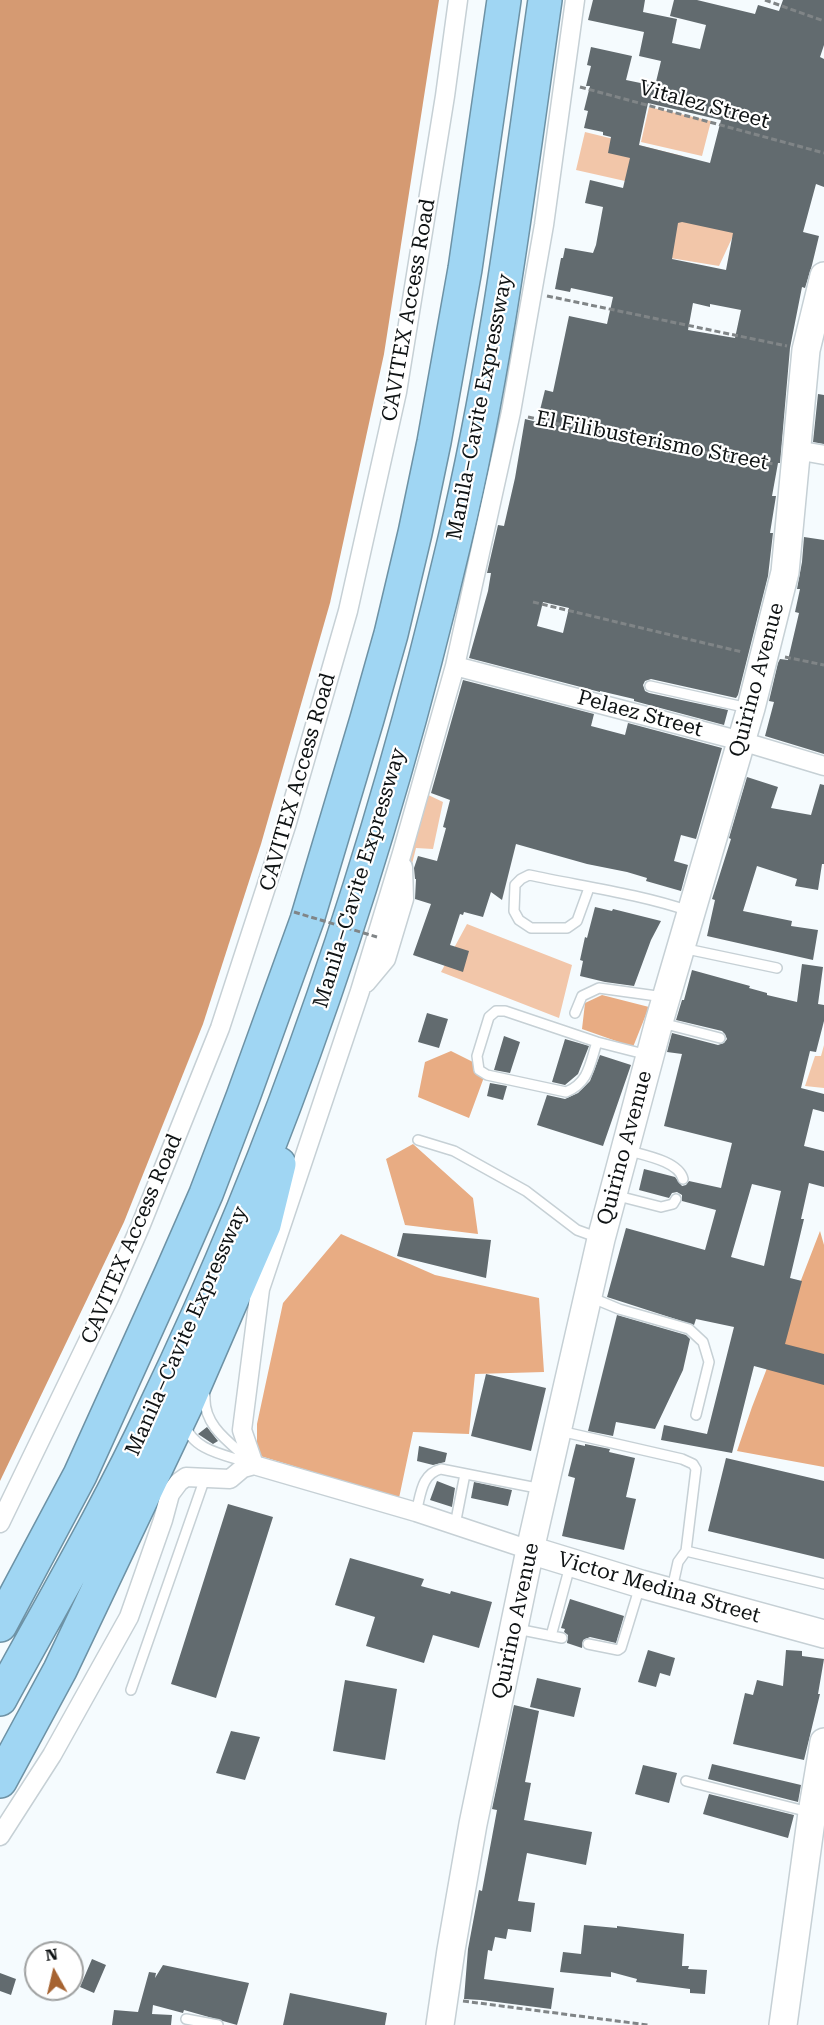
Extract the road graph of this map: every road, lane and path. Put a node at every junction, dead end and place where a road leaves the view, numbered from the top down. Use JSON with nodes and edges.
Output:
{"nodes":[{"id":1,"x":458,"y":0,"type":"edge"},
{"id":2,"x":504,"y":0,"type":"edge"},
{"id":3,"x":545,"y":0,"type":"edge"},
{"id":4,"x":575,"y":0,"type":"edge"},
{"id":5,"x":765,"y":0,"type":"edge"},
{"id":6,"x":824,"y":21,"type":"edge"},
{"id":7,"x":576,"y":86,"type":"dead end"},
{"id":8,"x":824,"y":153,"type":"edge"},
{"id":9,"x":824,"y":276,"type":"edge"},
{"id":10,"x":532,"y":293,"type":"junction"},
{"id":11,"x":806,"y":350,"type":"junction"},
{"id":12,"x":511,"y":412,"type":"junction"},
{"id":13,"x":824,"y":454,"type":"edge"},
{"id":14,"x":795,"y":458,"type":"junction"},
{"id":15,"x":533,"y":602,"type":"dead end"},
{"id":16,"x":765,"y":655,"type":"junction"},
{"id":17,"x":824,"y":664,"type":"edge"},
{"id":18,"x":455,"y":666,"type":"junction"},
{"id":19,"x":650,"y":686,"type":"dead end"},
{"id":20,"x":751,"y":708,"type":"junction"},
{"id":21,"x":741,"y":741,"type":"junction"},
{"id":22,"x":824,"y":766,"type":"edge"},
{"id":23,"x":589,"y":888,"type":"junction"},
{"id":24,"x":294,"y":912,"type":"dead end"},
{"id":25,"x":691,"y":912,"type":"junction"},
{"id":26,"x":377,"y":938,"type":"dead end"},
{"id":27,"x":681,"y":948,"type":"junction"},
{"id":28,"x":777,"y":968,"type":"dead end"},
{"id":29,"x":663,"y":1010,"type":"junction"},
{"id":30,"x":575,"y":1013,"type":"dead end"},
{"id":31,"x":720,"y":1038,"type":"dead end"},
{"id":32,"x":309,"y":1039,"type":"junction"},
{"id":33,"x":597,"y":1042,"type":"junction"},
{"id":34,"x":651,"y":1055,"type":"junction"},
{"id":35,"x":418,"y":1140,"type":"dead end"},
{"id":36,"x":624,"y":1149,"type":"junction"},
{"id":37,"x":683,"y":1179,"type":"dead end"},
{"id":38,"x":612,"y":1194,"type":"junction"},
{"id":39,"x":676,"y":1200,"type":"dead end"},
{"id":40,"x":601,"y":1239,"type":"junction"},
{"id":41,"x":587,"y":1296,"type":"junction"},
{"id":42,"x":205,"y":1396,"type":"dead end"},
{"id":43,"x":696,"y":1415,"type":"dead end"},
{"id":44,"x":185,"y":1419,"type":"dead end"},
{"id":45,"x":557,"y":1430,"type":"junction"},
{"id":46,"x":254,"y":1465,"type":"junction"},
{"id":47,"x":465,"y":1474,"type":"junction"},
{"id":48,"x":205,"y":1478,"type":"junction"},
{"id":49,"x":544,"y":1489,"type":"junction"},
{"id":50,"x":416,"y":1512,"type":"junction"},
{"id":51,"x":0,"y":1523,"type":"edge"},
{"id":52,"x":455,"y":1525,"type":"junction"},
{"id":53,"x":530,"y":1550,"type":"junction"},
{"id":54,"x":686,"y":1551,"type":"junction"},
{"id":55,"x":571,"y":1563,"type":"junction"},
{"id":56,"x":641,"y":1584,"type":"junction"},
{"id":57,"x":824,"y":1584,"type":"edge"},
{"id":58,"x":672,"y":1592,"type":"junction"},
{"id":59,"x":0,"y":1625,"type":"edge"},
{"id":60,"x":514,"y":1628,"type":"junction"},
{"id":61,"x":824,"y":1634,"type":"edge"},
{"id":62,"x":552,"y":1636,"type":"junction"},
{"id":63,"x":562,"y":1638,"type":"dead end"},
{"id":64,"x":588,"y":1644,"type":"dead end"},
{"id":65,"x":131,"y":1690,"type":"dead end"},
{"id":66,"x":0,"y":1699,"type":"edge"},
{"id":67,"x":824,"y":1742,"type":"edge"},
{"id":68,"x":0,"y":1781,"type":"edge"},
{"id":69,"x":686,"y":1781,"type":"dead end"},
{"id":70,"x":812,"y":1813,"type":"junction"},
{"id":71,"x":0,"y":1836,"type":"edge"},
{"id":72,"x":444,"y":1998,"type":"junction"},
{"id":73,"x":186,"y":2019,"type":"dead end"},
{"id":74,"x":218,"y":2025,"type":"edge"},
{"id":75,"x":440,"y":2025,"type":"edge"},
{"id":76,"x":648,"y":2025,"type":"edge"},
{"id":77,"x":783,"y":2025,"type":"edge"}],
"edges":[{"from":1,"to":51,"type":"street","name":"CAVITEX Access Road"},
{"from":2,"to":59,"type":"highway","name":"Manila–Cavite Expressway"},
{"from":3,"to":32,"type":"highway","name":"Manila–Cavite Expressway"},
{"from":4,"to":10,"type":"street"},
{"from":5,"to":6,"type":"path"},
{"from":7,"to":8,"type":"path","name":"Vitalez Street"},
{"from":9,"to":11,"type":"main road","name":"Quirino Avenue"},
{"from":10,"to":11,"type":"path"},
{"from":10,"to":12,"type":"street"},
{"from":11,"to":14,"type":"main road","name":"Quirino Avenue"},
{"from":12,"to":14,"type":"path","name":"El Filibusterismo Street"},
{"from":12,"to":18,"type":"street"},
{"from":13,"to":14,"type":"street","name":"El Filibusterismo Street"},
{"from":14,"to":16,"type":"main road","name":"Quirino Avenue"},
{"from":15,"to":16,"type":"path"},
{"from":16,"to":17,"type":"path"},
{"from":16,"to":20,"type":"main road","name":"Quirino Avenue"},
{"from":18,"to":21,"type":"street","name":"Pelaez Street"},
{"from":18,"to":46,"type":"street"},
{"from":19,"to":20,"type":"lane"},
{"from":20,"to":21,"type":"main road","name":"Quirino Avenue"},
{"from":21,"to":22,"type":"street","name":"Pelaez Street"},
{"from":21,"to":25,"type":"main road","name":"Quirino Avenue"},
{"from":23,"to":23,"type":"lane"},
{"from":23,"to":25,"type":"lane"},
{"from":24,"to":26,"type":"path","bridge":true},
{"from":25,"to":27,"type":"main road","name":"Quirino Avenue"},
{"from":27,"to":28,"type":"lane"},
{"from":27,"to":29,"type":"main road","name":"Quirino Avenue"},
{"from":29,"to":30,"type":"lane"},
{"from":29,"to":31,"type":"lane"},
{"from":29,"to":34,"type":"main road","name":"Quirino Avenue"},
{"from":32,"to":66,"type":"highway","name":"Manila–Cavite Expressway"},
{"from":32,"to":68,"type":"highway"},
{"from":33,"to":33,"type":"lane"},
{"from":33,"to":34,"type":"lane"},
{"from":34,"to":36,"type":"main road","name":"Quirino Avenue"},
{"from":35,"to":40,"type":"lane"},
{"from":36,"to":37,"type":"lane"},
{"from":36,"to":38,"type":"main road","name":"Quirino Avenue"},
{"from":38,"to":39,"type":"lane"},
{"from":38,"to":40,"type":"main road","name":"Quirino Avenue"},
{"from":40,"to":41,"type":"main road","name":"Quirino Avenue"},
{"from":41,"to":43,"type":"lane"},
{"from":41,"to":45,"type":"main road","name":"Quirino Avenue"},
{"from":42,"to":46,"type":"lane"},
{"from":44,"to":46,"type":"lane"},
{"from":45,"to":49,"type":"main road","name":"Quirino Avenue"},
{"from":45,"to":54,"type":"lane"},
{"from":46,"to":48,"type":"street"},
{"from":46,"to":50,"type":"street","name":"Victor Medina Street"},
{"from":47,"to":49,"type":"lane"},
{"from":47,"to":50,"type":"lane"},
{"from":47,"to":52,"type":"lane"},
{"from":48,"to":65,"type":"lane"},
{"from":48,"to":71,"type":"street"},
{"from":49,"to":53,"type":"main road","name":"Quirino Avenue"},
{"from":50,"to":52,"type":"street","name":"Victor Medina Street"},
{"from":52,"to":53,"type":"street","name":"Victor Medina Street"},
{"from":53,"to":55,"type":"main road","name":"Victor Medina Street"},
{"from":53,"to":60,"type":"main road","name":"Quirino Avenue"},
{"from":54,"to":57,"type":"lane"},
{"from":54,"to":58,"type":"lane"},
{"from":55,"to":56,"type":"main road","name":"Victor Medina Street"},
{"from":55,"to":62,"type":"lane"},
{"from":56,"to":58,"type":"main road","name":"Victor Medina Street"},
{"from":56,"to":64,"type":"lane"},
{"from":58,"to":61,"type":"main road","name":"Victor Medina Street"},
{"from":60,"to":62,"type":"lane"},
{"from":60,"to":72,"type":"main road","name":"Quirino Avenue"},
{"from":62,"to":63,"type":"lane"},
{"from":67,"to":70,"type":"main road"},
{"from":69,"to":70,"type":"lane"},
{"from":70,"to":77,"type":"main road"},
{"from":72,"to":75,"type":"main road","name":"Quirino Avenue"},
{"from":72,"to":76,"type":"path"},
{"from":73,"to":74,"type":"lane"}]}
